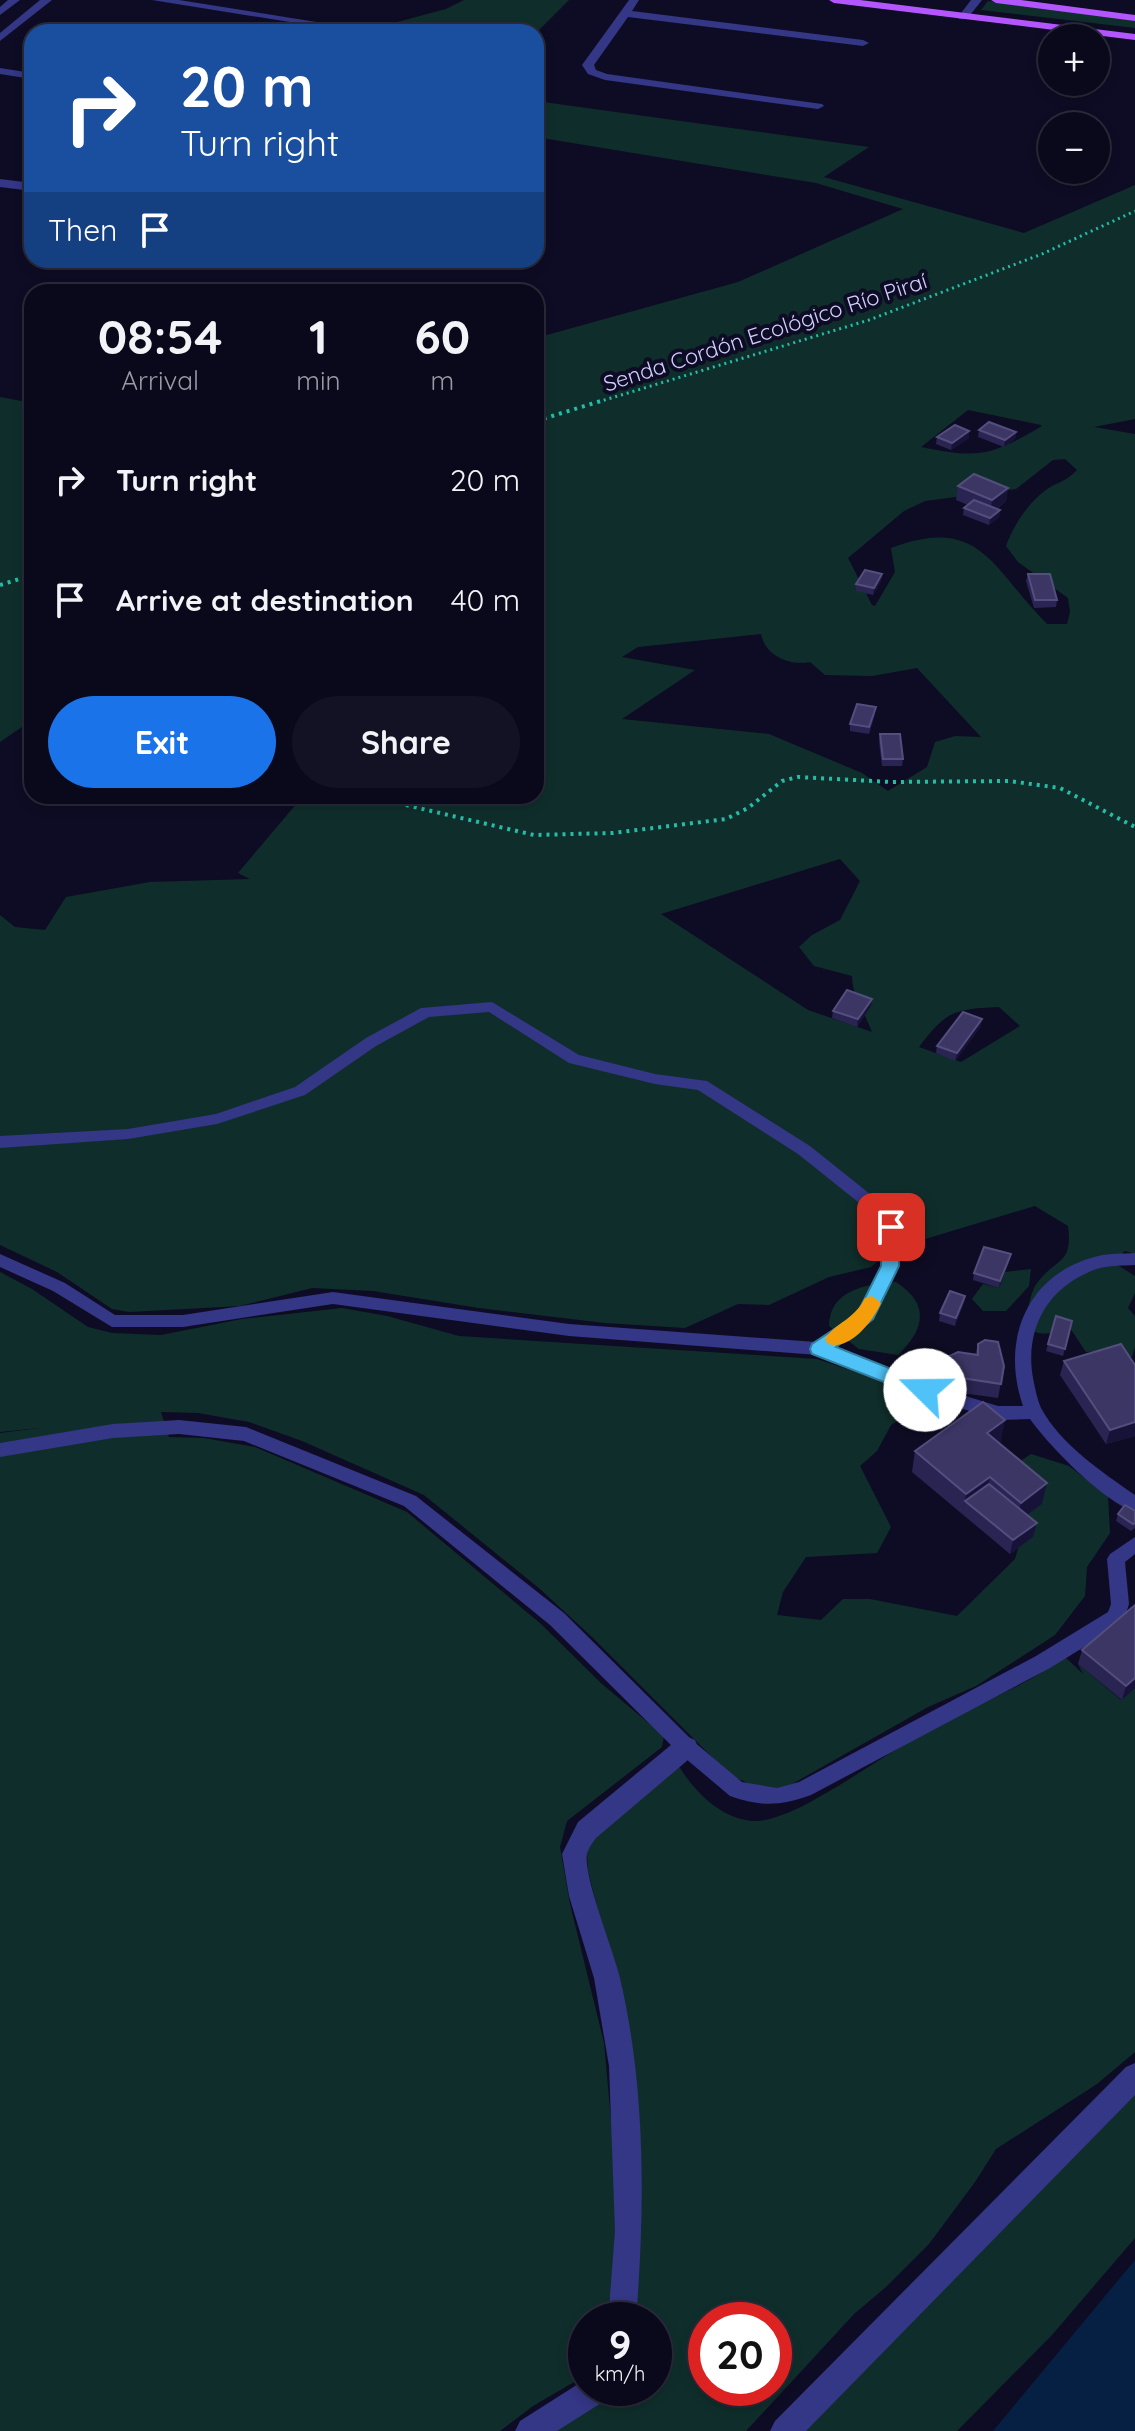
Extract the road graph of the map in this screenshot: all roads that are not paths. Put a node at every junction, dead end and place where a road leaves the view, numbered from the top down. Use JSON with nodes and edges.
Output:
{"nodes":[{"id":1,"x":15,"y":0,"type":"edge"},
{"id":2,"x":47,"y":0,"type":"edge"},
{"id":3,"x":157,"y":0,"type":"edge"},
{"id":4,"x":634,"y":0,"type":"edge"},
{"id":5,"x":834,"y":0,"type":"edge"},
{"id":6,"x":977,"y":0,"type":"edge"},
{"id":7,"x":996,"y":0,"type":"edge"},
{"id":8,"x":654,"y":1,"type":"edge"},
{"id":9,"x":0,"y":12,"type":"edge"},
{"id":10,"x":624,"y":13,"type":"junction"},
{"id":11,"x":643,"y":16,"type":"junction"},
{"id":12,"x":963,"y":17,"type":"junction"},
{"id":13,"x":1135,"y":18,"type":"edge"},
{"id":14,"x":320,"y":24,"type":"edge"},
{"id":15,"x":1135,"y":37,"type":"edge"},
{"id":16,"x":0,"y":38,"type":"edge"},
{"id":17,"x":863,"y":43,"type":"dead end"},
{"id":18,"x":0,"y":71,"type":"edge"},
{"id":19,"x":24,"y":75,"type":"edge"},
{"id":20,"x":818,"y":106,"type":"dead end"},
{"id":21,"x":0,"y":183,"type":"edge"},
{"id":22,"x":24,"y":186,"type":"edge"},
{"id":23,"x":0,"y":1142,"type":"edge"},
{"id":24,"x":1135,"y":1259,"type":"edge"},
{"id":25,"x":0,"y":1260,"type":"edge"},
{"id":26,"x":819,"y":1349,"type":"junction"},
{"id":27,"x":1034,"y":1412,"type":"junction"},
{"id":28,"x":0,"y":1450,"type":"edge"},
{"id":29,"x":1135,"y":1505,"type":"edge"},
{"id":30,"x":1135,"y":1544,"type":"edge"},
{"id":31,"x":686,"y":1747,"type":"junction"},
{"id":32,"x":1135,"y":2076,"type":"edge"},
{"id":33,"x":623,"y":2302,"type":"edge"},
{"id":34,"x":570,"y":2406,"type":"edge"},
{"id":35,"x":530,"y":2431,"type":"edge"},
{"id":36,"x":785,"y":2431,"type":"edge"}],
"edges":[{"from":1,"to":9,"type":"street"},
{"from":2,"to":16,"type":"street"},
{"from":3,"to":14,"type":"street"},
{"from":4,"to":10,"type":"street"},
{"from":5,"to":12,"type":"main road"},
{"from":6,"to":12,"type":"street"},
{"from":7,"to":13,"type":"main road"},
{"from":8,"to":11,"type":"street"},
{"from":10,"to":11,"type":"street"},
{"from":10,"to":20,"type":"street"},
{"from":11,"to":17,"type":"street"},
{"from":12,"to":15,"type":"main road"},
{"from":18,"to":19,"type":"street"},
{"from":21,"to":22,"type":"street"},
{"from":23,"to":26,"type":"lane"},
{"from":24,"to":27,"type":"lane"},
{"from":25,"to":26,"type":"lane"},
{"from":26,"to":27,"type":"lane"},
{"from":27,"to":29,"type":"lane"},
{"from":28,"to":31,"type":"lane"},
{"from":30,"to":31,"type":"lane"},
{"from":31,"to":33,"type":"street"},
{"from":32,"to":36,"type":"street"},
{"from":34,"to":35,"type":"street"}]}
